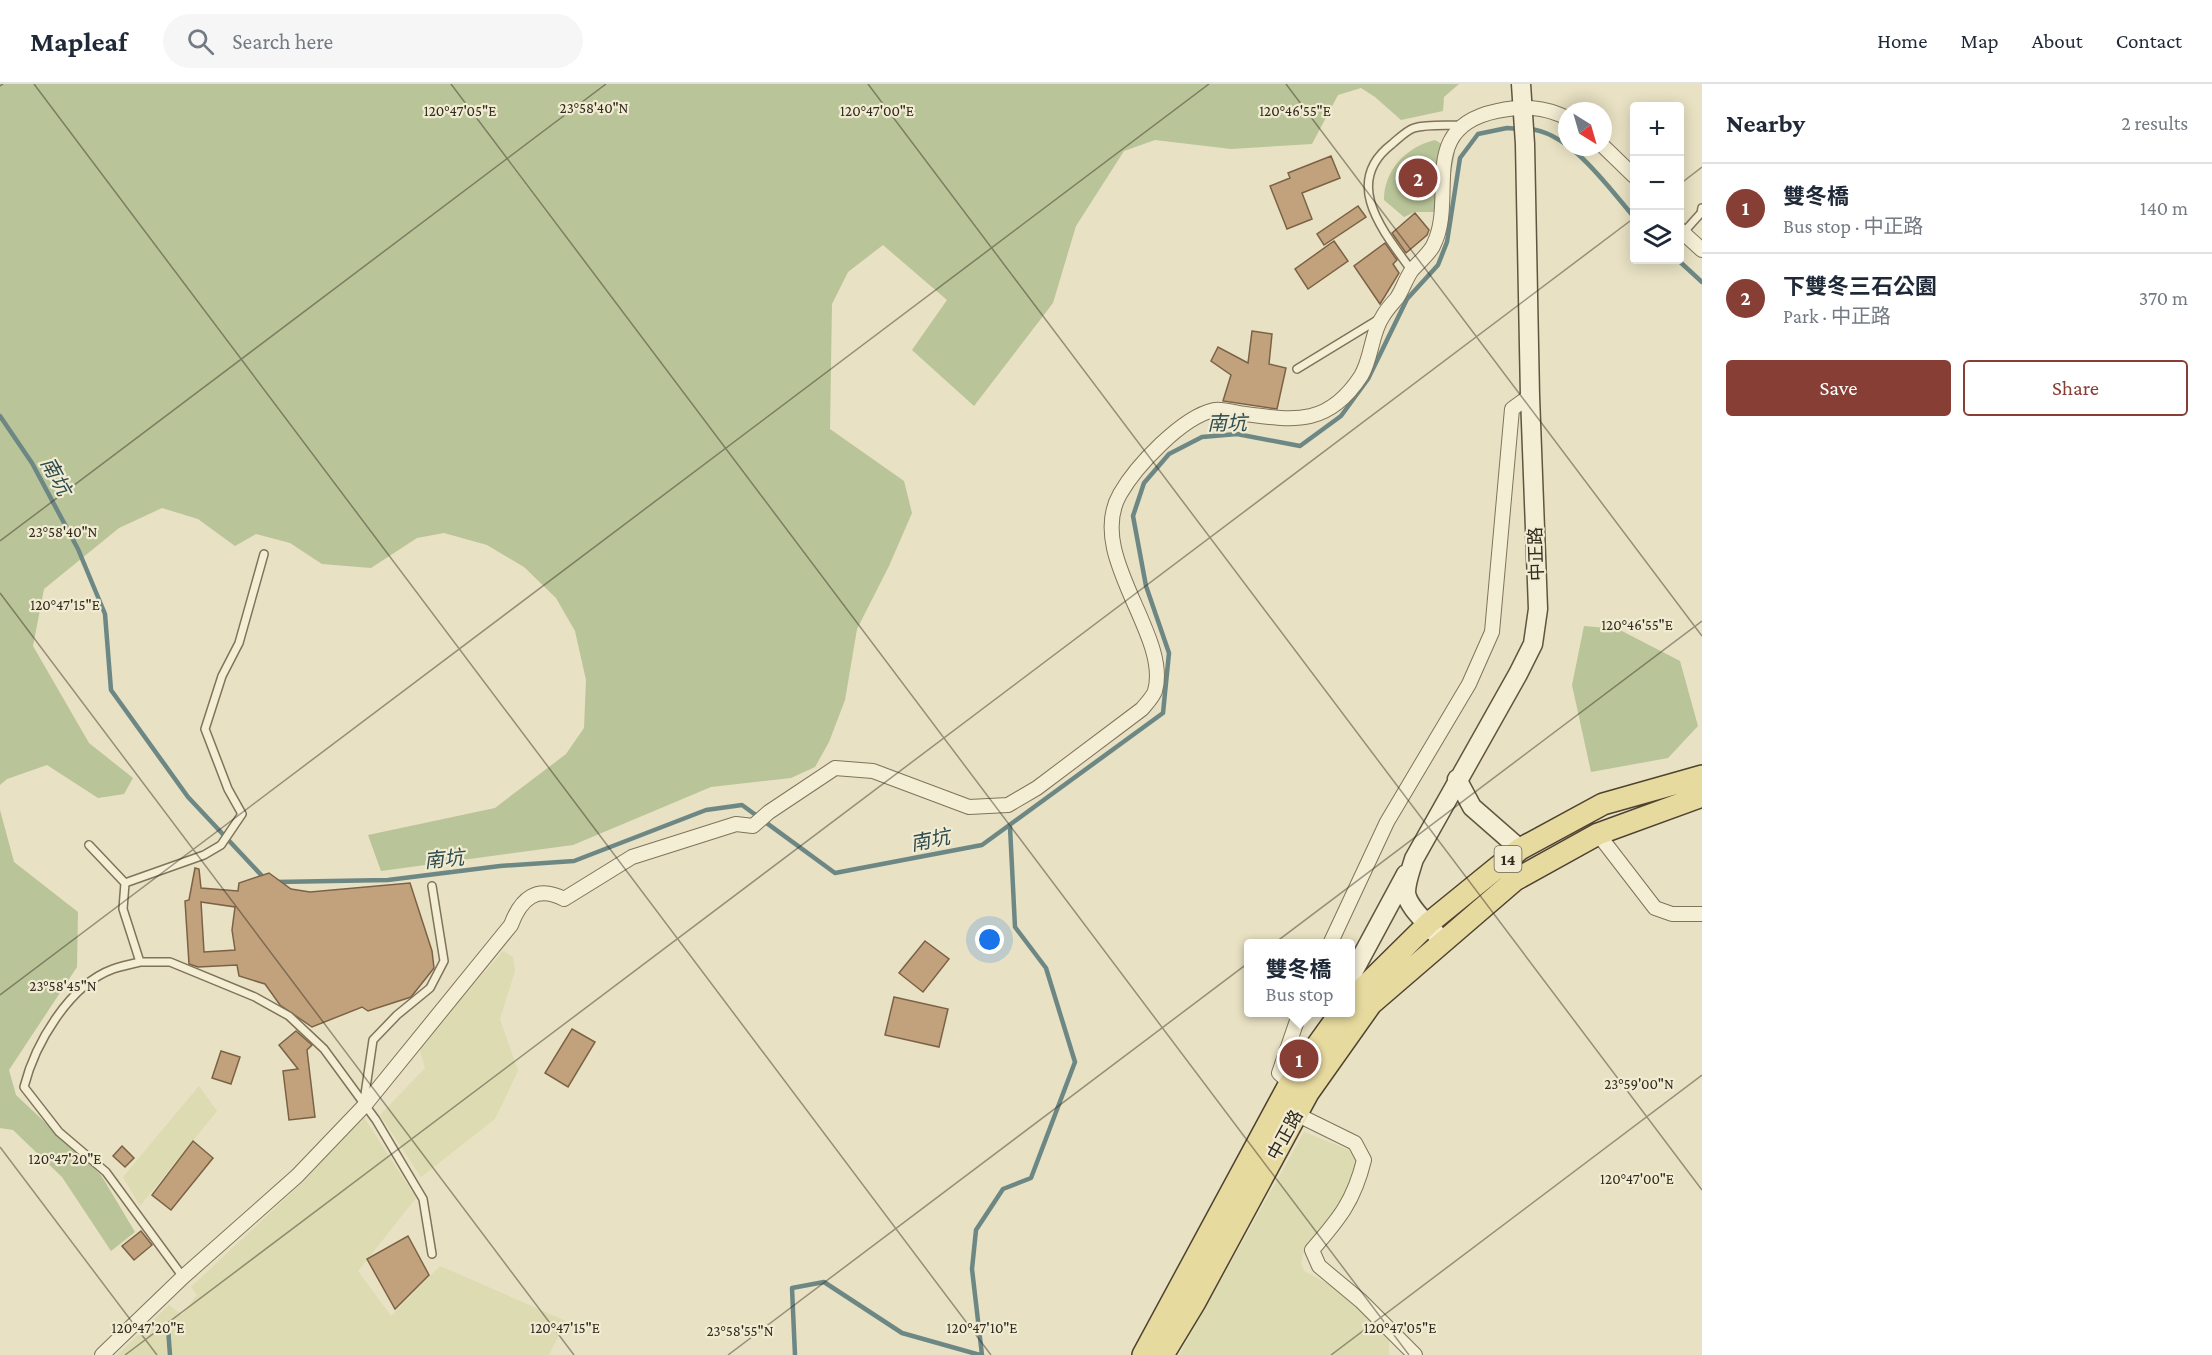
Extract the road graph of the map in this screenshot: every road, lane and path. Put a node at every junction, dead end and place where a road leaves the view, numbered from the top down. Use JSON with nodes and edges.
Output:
{"nodes":[{"id":1,"x":1521,"y":84,"type":"edge"},
{"id":2,"x":1523,"y":113,"type":"junction"},
{"id":3,"x":1558,"y":113,"type":"edge"},
{"id":4,"x":1462,"y":125,"type":"junction"},
{"id":5,"x":1612,"y":154,"type":"edge"},
{"id":6,"x":1630,"y":171,"type":"edge"},
{"id":7,"x":1702,"y":208,"type":"edge"},
{"id":8,"x":1684,"y":228,"type":"edge"},
{"id":9,"x":1684,"y":234,"type":"edge"},
{"id":10,"x":1702,"y":250,"type":"edge"},
{"id":11,"x":1412,"y":271,"type":"junction"},
{"id":12,"x":1381,"y":318,"type":"junction"},
{"id":13,"x":1297,"y":369,"type":"dead end"},
{"id":14,"x":1530,"y":396,"type":"junction"},
{"id":15,"x":264,"y":554,"type":"dead end"},
{"id":16,"x":1702,"y":776,"type":"edge"},
{"id":17,"x":1457,"y":779,"type":"junction"},
{"id":18,"x":1702,"y":796,"type":"edge"},
{"id":19,"x":1598,"y":834,"type":"junction"},
{"id":20,"x":89,"y":845,"type":"dead end"},
{"id":21,"x":1520,"y":849,"type":"junction"},
{"id":22,"x":1414,"y":859,"type":"junction"},
{"id":23,"x":125,"y":883,"type":"junction"},
{"id":24,"x":432,"y":885,"type":"dead end"},
{"id":25,"x":1702,"y":914,"type":"edge"},
{"id":26,"x":1429,"y":923,"type":"junction"},
{"id":27,"x":1332,"y":939,"type":"edge"},
{"id":28,"x":1442,"y":941,"type":"junction"},
{"id":29,"x":140,"y":962,"type":"junction"},
{"id":30,"x":1355,"y":969,"type":"edge"},
{"id":31,"x":1355,"y":996,"type":"edge"},
{"id":32,"x":1298,"y":1017,"type":"edge"},
{"id":33,"x":1329,"y":1017,"type":"edge"},
{"id":34,"x":1337,"y":1017,"type":"edge"},
{"id":35,"x":1312,"y":1051,"type":"junction"},
{"id":36,"x":1290,"y":1083,"type":"junction"},
{"id":37,"x":364,"y":1106,"type":"junction"},
{"id":38,"x":1296,"y":1114,"type":"junction"},
{"id":39,"x":432,"y":1254,"type":"dead end"},
{"id":40,"x":183,"y":1277,"type":"junction"},
{"id":41,"x":102,"y":1355,"type":"edge"},
{"id":42,"x":1143,"y":1355,"type":"edge"},
{"id":43,"x":1163,"y":1355,"type":"edge"},
{"id":44,"x":1415,"y":1355,"type":"edge"}],
"edges":[{"from":1,"to":2,"type":"street"},
{"from":2,"to":3,"type":"street"},
{"from":2,"to":4,"type":"street"},
{"from":2,"to":14,"type":"street","name":"中正路"},
{"from":4,"to":11,"type":"street"},
{"from":4,"to":11,"type":"lane"},
{"from":5,"to":6,"type":"street"},
{"from":7,"to":8,"type":"lane"},
{"from":9,"to":10,"type":"street"},
{"from":11,"to":12,"type":"street"},
{"from":12,"to":13,"type":"lane"},
{"from":12,"to":37,"type":"street"},
{"from":14,"to":17,"type":"street","name":"中正路"},
{"from":14,"to":27,"type":"street"},
{"from":15,"to":23,"type":"lane"},
{"from":16,"to":21,"type":"main road","number":"14"},
{"from":17,"to":21,"type":"street"},
{"from":17,"to":22,"type":"street","name":"中正路"},
{"from":18,"to":19,"type":"main road","name":"中正路","number":"14"},
{"from":19,"to":25,"type":"street"},
{"from":19,"to":28,"type":"main road","name":"中正路","number":"14"},
{"from":20,"to":23,"type":"lane"},
{"from":21,"to":26,"type":"main road","number":"14"},
{"from":22,"to":26,"type":"street","name":"中正路"},
{"from":22,"to":30,"type":"street"},
{"from":23,"to":29,"type":"lane"},
{"from":24,"to":37,"type":"lane"},
{"from":26,"to":28,"type":"street","name":"中正路"},
{"from":26,"to":31,"type":"main road","number":"14"},
{"from":28,"to":38,"type":"main road","name":"中正路","number":"14"},
{"from":29,"to":37,"type":"lane"},
{"from":29,"to":40,"type":"lane"},
{"from":32,"to":36,"type":"street"},
{"from":33,"to":35,"type":"street"},
{"from":34,"to":35,"type":"main road","name":"中正路"},
{"from":35,"to":36,"type":"main road","name":"中正路"},
{"from":36,"to":42,"type":"main road","name":"中正路"},
{"from":37,"to":39,"type":"lane"},
{"from":37,"to":40,"type":"street"},
{"from":38,"to":43,"type":"main road","name":"中正路","number":"14"},
{"from":38,"to":44,"type":"street"},
{"from":40,"to":41,"type":"street"}]}
